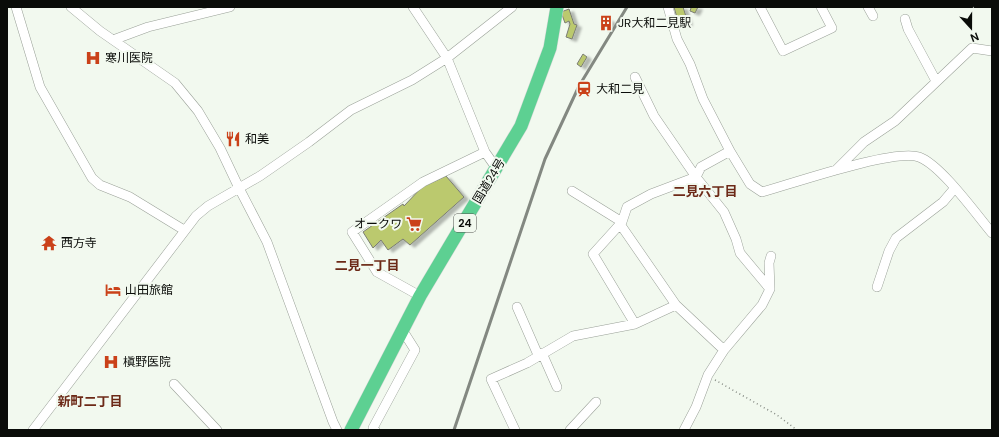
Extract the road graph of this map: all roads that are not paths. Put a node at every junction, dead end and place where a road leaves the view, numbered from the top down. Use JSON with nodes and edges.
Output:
{"nodes":[{"id":1,"x":16,"y":7,"type":"edge"},
{"id":2,"x":72,"y":7,"type":"edge"},
{"id":3,"x":230,"y":7,"type":"edge"},
{"id":4,"x":413,"y":7,"type":"edge"},
{"id":5,"x":512,"y":7,"type":"edge"},
{"id":6,"x":557,"y":7,"type":"edge"},
{"id":7,"x":668,"y":7,"type":"edge"},
{"id":8,"x":760,"y":7,"type":"edge"},
{"id":9,"x":821,"y":7,"type":"edge"},
{"id":10,"x":868,"y":7,"type":"edge"},
{"id":11,"x":873,"y":16,"type":"dead end"},
{"id":12,"x":905,"y":19,"type":"dead end"},
{"id":13,"x":113,"y":40,"type":"junction"},
{"id":14,"x":992,"y":51,"type":"edge"},
{"id":15,"x":447,"y":58,"type":"junction"},
{"id":16,"x":635,"y":77,"type":"dead end"},
{"id":17,"x":936,"y":81,"type":"junction"},
{"id":18,"x":730,"y":151,"type":"junction"},
{"id":19,"x":485,"y":152,"type":"junction"},
{"id":20,"x":497,"y":169,"type":"junction"},
{"id":21,"x":835,"y":171,"type":"junction"},
{"id":22,"x":696,"y":177,"type":"junction"},
{"id":23,"x":239,"y":188,"type":"junction"},
{"id":24,"x":954,"y":189,"type":"junction"},
{"id":25,"x":572,"y":191,"type":"dead end"},
{"id":26,"x":621,"y":223,"type":"junction"},
{"id":27,"x":184,"y":230,"type":"junction"},
{"id":28,"x":992,"y":233,"type":"edge"},
{"id":29,"x":771,"y":256,"type":"dead end"},
{"id":30,"x":877,"y":287,"type":"dead end"},
{"id":31,"x":770,"y":289,"type":"junction"},
{"id":32,"x":420,"y":296,"type":"junction"},
{"id":33,"x":676,"y":305,"type":"junction"},
{"id":34,"x":517,"y":307,"type":"dead end"},
{"id":35,"x":635,"y":324,"type":"junction"},
{"id":36,"x":403,"y":331,"type":"junction"},
{"id":37,"x":724,"y":350,"type":"junction"},
{"id":38,"x":540,"y":354,"type":"junction"},
{"id":39,"x":174,"y":384,"type":"dead end"},
{"id":40,"x":557,"y":387,"type":"dead end"},
{"id":41,"x":596,"y":402,"type":"dead end"},
{"id":42,"x":33,"y":430,"type":"edge"},
{"id":43,"x":217,"y":430,"type":"edge"},
{"id":44,"x":337,"y":430,"type":"edge"},
{"id":45,"x":351,"y":430,"type":"edge"},
{"id":46,"x":375,"y":430,"type":"edge"},
{"id":47,"x":515,"y":430,"type":"edge"},
{"id":48,"x":570,"y":430,"type":"edge"},
{"id":49,"x":684,"y":430,"type":"edge"}],
"edges":[{"from":1,"to":27,"type":"street"},
{"from":2,"to":13,"type":"street"},
{"from":3,"to":13,"type":"street"},
{"from":4,"to":15,"type":"street"},
{"from":5,"to":15,"type":"street"},
{"from":6,"to":20,"type":"highway","name":"国道24号","number":"24"},
{"from":7,"to":18,"type":"street"},
{"from":8,"to":9,"type":"street"},
{"from":10,"to":11,"type":"street"},
{"from":12,"to":17,"type":"street"},
{"from":13,"to":23,"type":"street"},
{"from":14,"to":17,"type":"street"},
{"from":15,"to":19,"type":"street"},
{"from":15,"to":23,"type":"street"},
{"from":16,"to":22,"type":"street"},
{"from":17,"to":21,"type":"street"},
{"from":18,"to":21,"type":"street"},
{"from":18,"to":22,"type":"street"},
{"from":19,"to":20,"type":"street"},
{"from":19,"to":32,"type":"street"},
{"from":20,"to":32,"type":"highway","name":"国道24号","number":"24"},
{"from":21,"to":24,"type":"street"},
{"from":22,"to":26,"type":"street"},
{"from":22,"to":31,"type":"street"},
{"from":23,"to":27,"type":"street"},
{"from":23,"to":44,"type":"street"},
{"from":24,"to":28,"type":"street"},
{"from":24,"to":30,"type":"street"},
{"from":25,"to":26,"type":"street"},
{"from":26,"to":33,"type":"street"},
{"from":26,"to":35,"type":"street"},
{"from":27,"to":42,"type":"street"},
{"from":29,"to":31,"type":"street"},
{"from":31,"to":37,"type":"street"},
{"from":32,"to":36,"type":"highway","name":"国道24号","number":"24"},
{"from":33,"to":35,"type":"street"},
{"from":33,"to":37,"type":"street"},
{"from":34,"to":38,"type":"street"},
{"from":35,"to":38,"type":"street"},
{"from":36,"to":45,"type":"highway","name":"国道24号","number":"24"},
{"from":36,"to":46,"type":"street"},
{"from":37,"to":49,"type":"street"},
{"from":38,"to":40,"type":"street"},
{"from":38,"to":47,"type":"street"},
{"from":39,"to":43,"type":"street"},
{"from":41,"to":48,"type":"street"}]}
